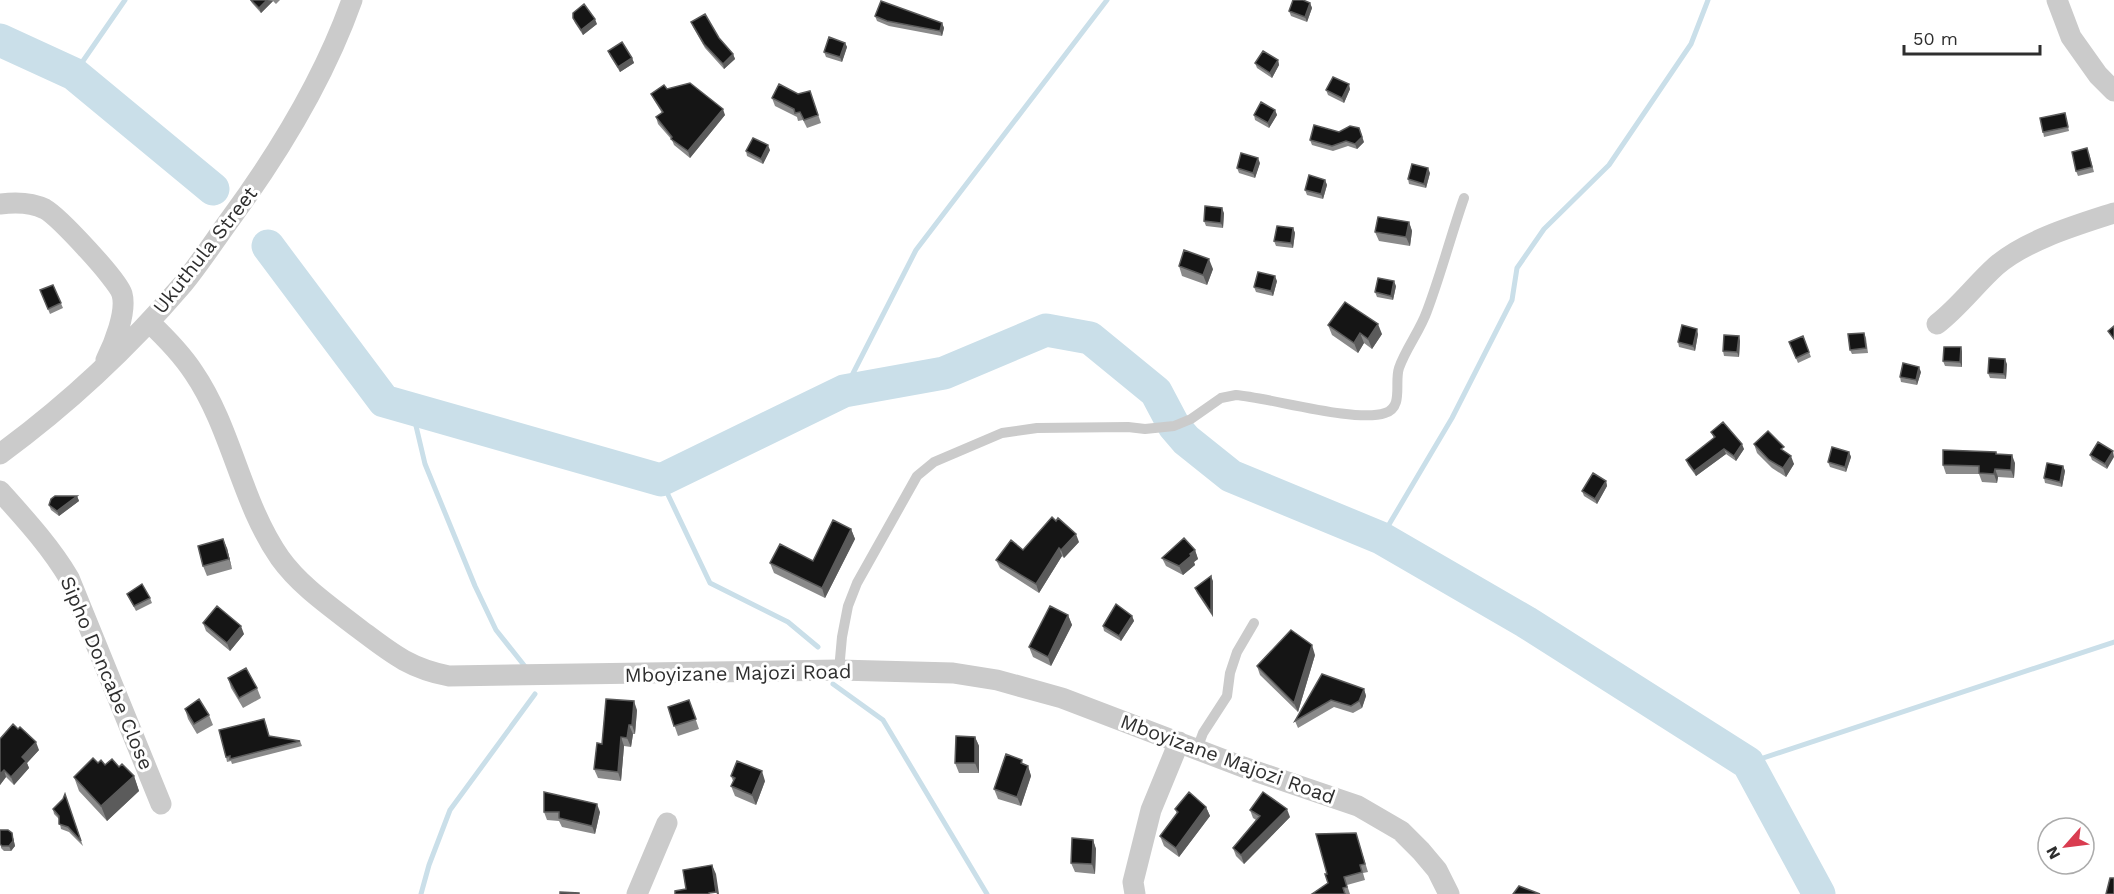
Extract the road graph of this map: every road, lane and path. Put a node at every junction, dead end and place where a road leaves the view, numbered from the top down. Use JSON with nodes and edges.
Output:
{"nodes":[{"id":1,"x":352,"y":0,"type":"edge"},
{"id":2,"x":2056,"y":0,"type":"edge"},
{"id":3,"x":2114,"y":92,"type":"edge"},
{"id":4,"x":1464,"y":198,"type":"dead end"},
{"id":5,"x":0,"y":204,"type":"edge"},
{"id":6,"x":2114,"y":213,"type":"edge"},
{"id":7,"x":149,"y":322,"type":"junction"},
{"id":8,"x":1937,"y":324,"type":"dead end"},
{"id":9,"x":104,"y":366,"type":"junction"},
{"id":10,"x":0,"y":454,"type":"edge"},
{"id":11,"x":0,"y":492,"type":"edge"},
{"id":12,"x":1254,"y":623,"type":"dead end"},
{"id":13,"x":839,"y":670,"type":"junction"},
{"id":14,"x":1188,"y":746,"type":"junction"},
{"id":15,"x":161,"y":804,"type":"dead end"},
{"id":16,"x":667,"y":823,"type":"dead end"},
{"id":17,"x":637,"y":894,"type":"edge"},
{"id":18,"x":1135,"y":894,"type":"edge"},
{"id":19,"x":1449,"y":894,"type":"edge"}],
"edges":[{"from":1,"to":7,"type":"street","name":"Ukuthula Street"},
{"from":2,"to":3,"type":"street"},
{"from":4,"to":13,"type":"lane"},
{"from":5,"to":9,"type":"street"},
{"from":6,"to":8,"type":"street"},
{"from":7,"to":9,"type":"street","name":"Ukuthula Street"},
{"from":7,"to":13,"type":"street","name":"Mboyizane Majozi Road"},
{"from":9,"to":10,"type":"street","name":"Ukuthula Street"},
{"from":11,"to":15,"type":"street","name":"Sipho Doncabe Close"},
{"from":12,"to":14,"type":"lane"},
{"from":13,"to":14,"type":"street","name":"Mboyizane Majozi Road"},
{"from":14,"to":18,"type":"street"},
{"from":14,"to":19,"type":"street","name":"Mboyizane Majozi Road"},
{"from":16,"to":17,"type":"street"}]}
